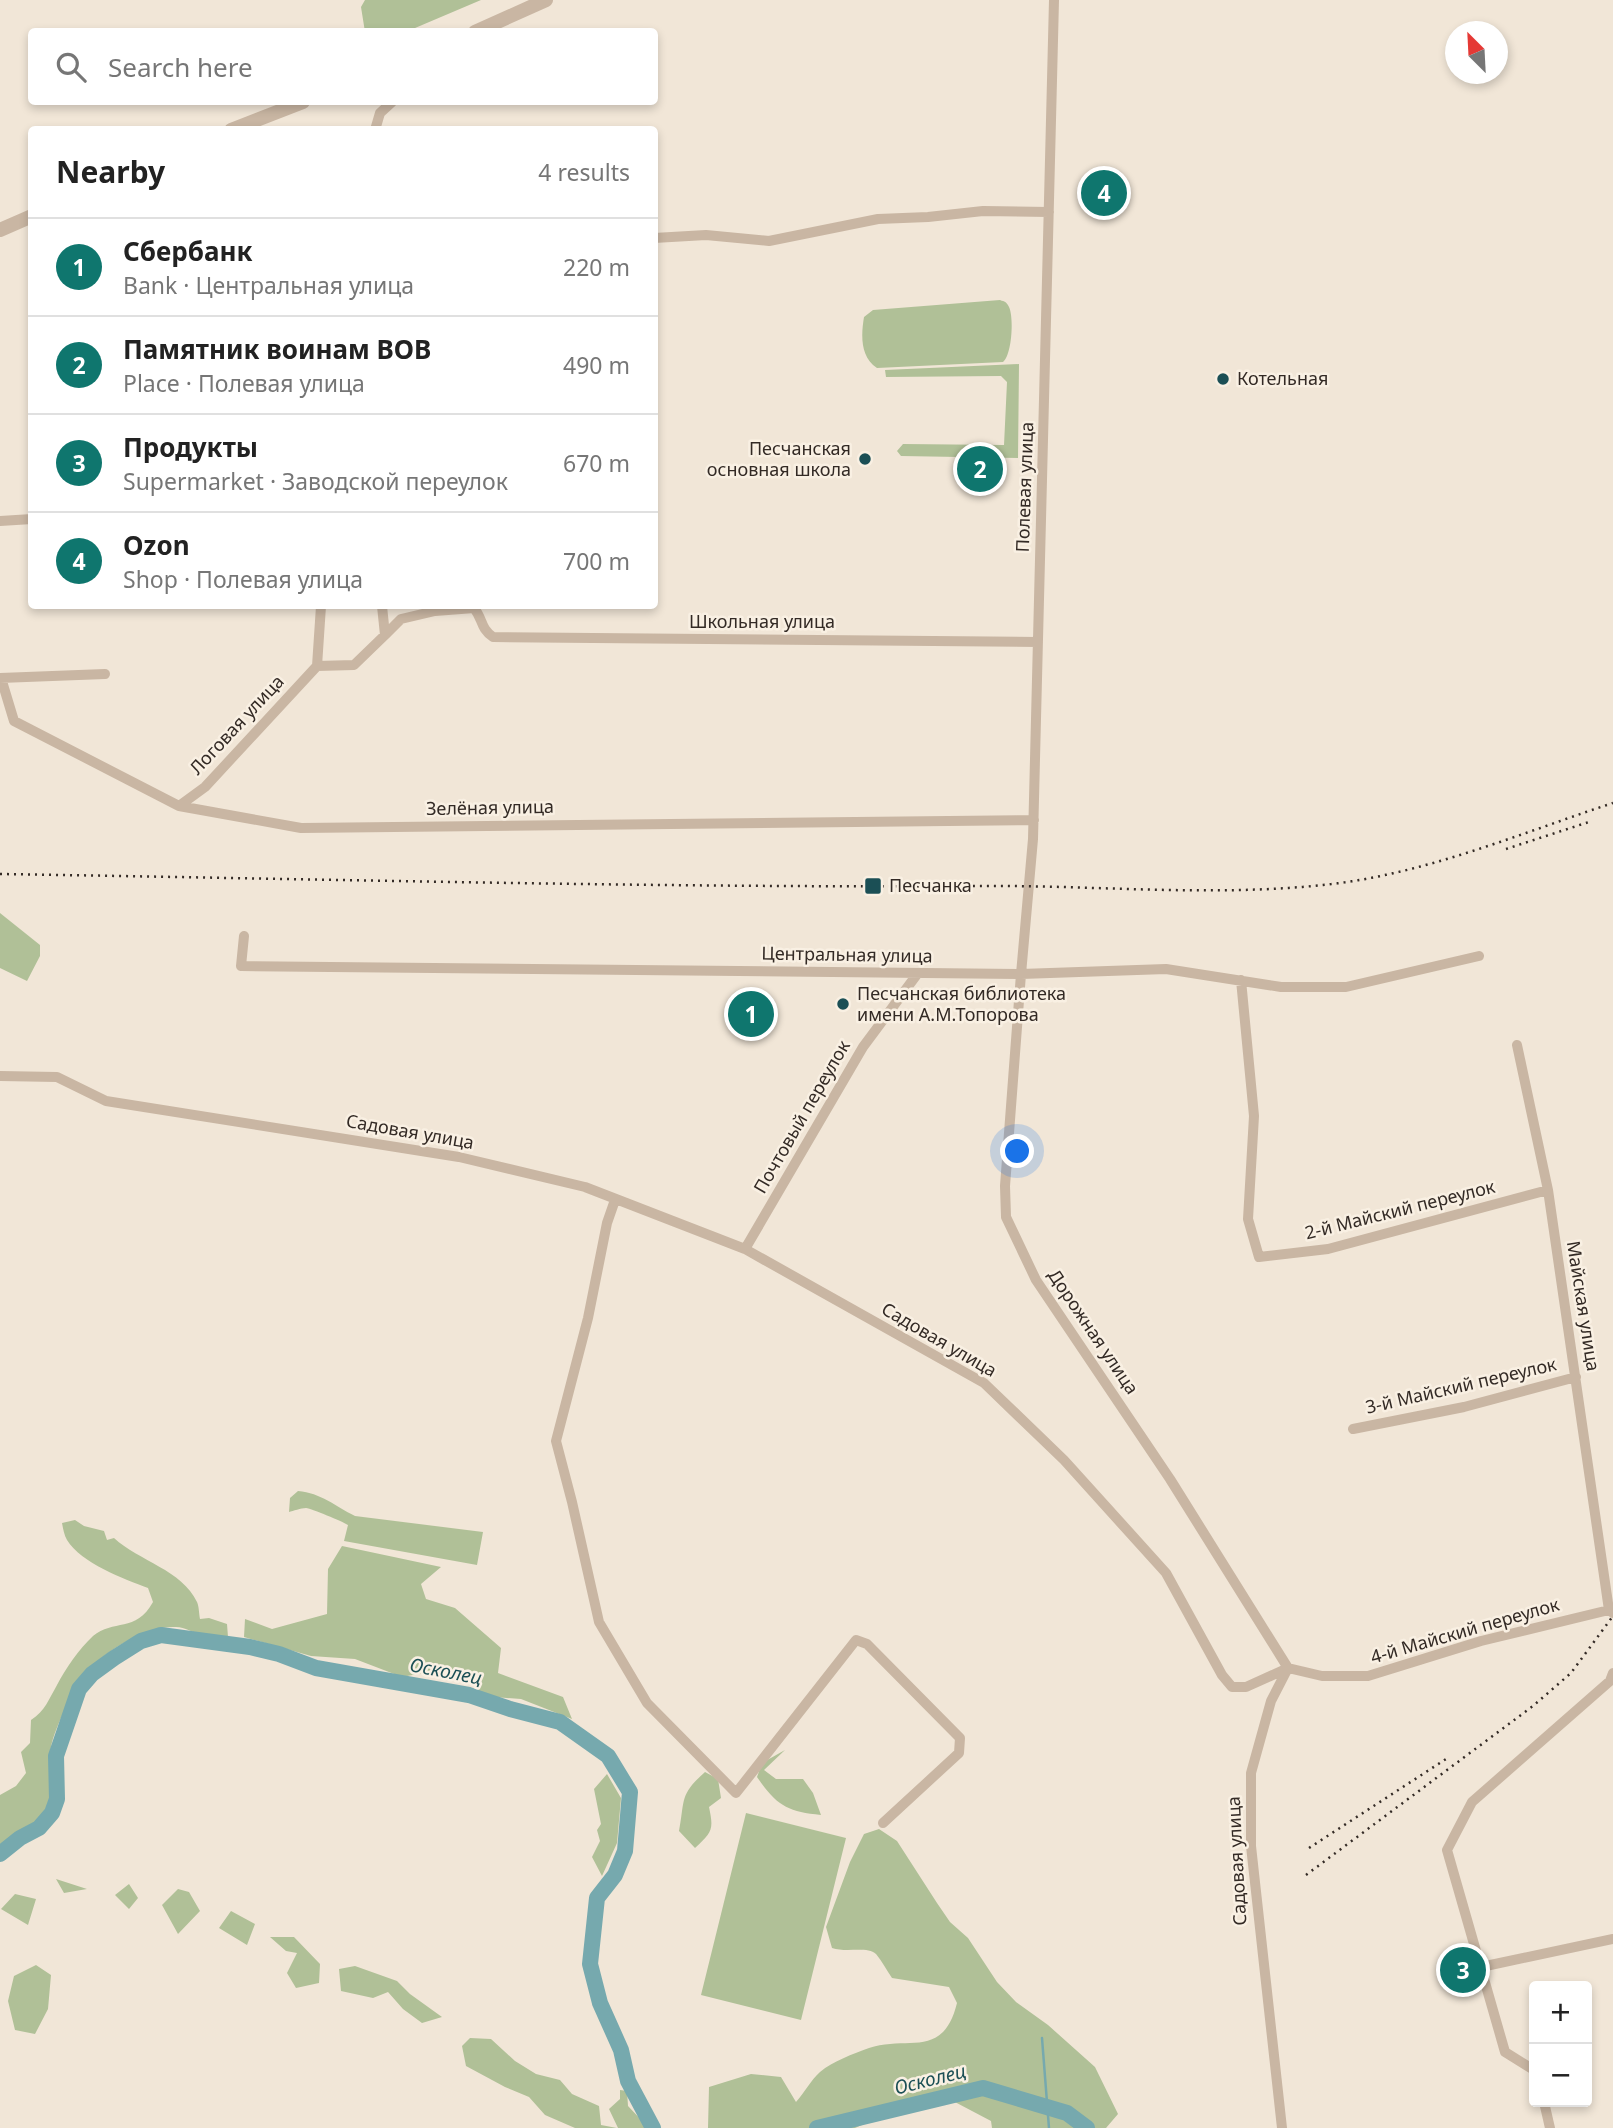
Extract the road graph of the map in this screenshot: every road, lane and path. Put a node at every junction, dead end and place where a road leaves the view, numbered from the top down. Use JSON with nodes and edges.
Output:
{"nodes":[{"id":1,"x":546,"y":0,"type":"edge"},
{"id":2,"x":1054,"y":0,"type":"edge"},
{"id":3,"x":484,"y":28,"type":"edge"},
{"id":4,"x":295,"y":105,"type":"edge"},
{"id":5,"x":389,"y":105,"type":"edge"},
{"id":6,"x":242,"y":126,"type":"edge"},
{"id":7,"x":376,"y":126,"type":"edge"},
{"id":8,"x":1049,"y":212,"type":"junction"},
{"id":9,"x":28,"y":218,"type":"edge"},
{"id":10,"x":0,"y":230,"type":"edge"},
{"id":11,"x":658,"y":238,"type":"edge"},
{"id":12,"x":28,"y":519,"type":"edge"},
{"id":13,"x":0,"y":521,"type":"edge"},
{"id":14,"x":321,"y":609,"type":"edge"},
{"id":15,"x":382,"y":609,"type":"edge"},
{"id":16,"x":454,"y":609,"type":"edge"},
{"id":17,"x":475,"y":609,"type":"edge"},
{"id":18,"x":385,"y":635,"type":"junction"},
{"id":19,"x":1038,"y":642,"type":"junction"},
{"id":20,"x":317,"y":666,"type":"junction"},
{"id":21,"x":105,"y":674,"type":"dead end"},
{"id":22,"x":0,"y":678,"type":"edge"},
{"id":23,"x":205,"y":787,"type":"junction"},
{"id":24,"x":180,"y":806,"type":"junction"},
{"id":25,"x":204,"y":809,"type":"junction"},
{"id":26,"x":1034,"y":820,"type":"junction"},
{"id":27,"x":244,"y":936,"type":"dead end"},
{"id":28,"x":1479,"y":956,"type":"dead end"},
{"id":29,"x":918,"y":973,"type":"junction"},
{"id":30,"x":1021,"y":974,"type":"junction"},
{"id":31,"x":1241,"y":980,"type":"junction"},
{"id":32,"x":1517,"y":1045,"type":"dead end"},
{"id":33,"x":0,"y":1076,"type":"edge"},
{"id":34,"x":1548,"y":1190,"type":"junction"},
{"id":35,"x":615,"y":1199,"type":"junction"},
{"id":36,"x":745,"y":1249,"type":"junction"},
{"id":37,"x":1576,"y":1377,"type":"junction"},
{"id":38,"x":1353,"y":1429,"type":"dead end"},
{"id":39,"x":1611,"y":1612,"type":"edge"},
{"id":40,"x":1288,"y":1668,"type":"junction"},
{"id":41,"x":1613,"y":1673,"type":"edge"},
{"id":42,"x":883,"y":1823,"type":"dead end"},
{"id":43,"x":1613,"y":1938,"type":"edge"},
{"id":44,"x":1480,"y":1967,"type":"junction"},
{"id":45,"x":1529,"y":2067,"type":"edge"},
{"id":46,"x":1546,"y":2107,"type":"edge"},
{"id":47,"x":1282,"y":2128,"type":"edge"},
{"id":48,"x":1550,"y":2128,"type":"edge"}],
"edges":[{"from":1,"to":3,"type":"street"},
{"from":2,"to":8,"type":"street","name":"Полевая улица"},
{"from":4,"to":6,"type":"street"},
{"from":5,"to":7,"type":"street"},
{"from":8,"to":11,"type":"street"},
{"from":8,"to":19,"type":"street","name":"Полевая улица"},
{"from":9,"to":10,"type":"street"},
{"from":12,"to":13,"type":"street"},
{"from":14,"to":20,"type":"street"},
{"from":15,"to":18,"type":"street"},
{"from":16,"to":18,"type":"street","name":"Школьная улица"},
{"from":17,"to":19,"type":"street","name":"Школьная улица"},
{"from":18,"to":20,"type":"street"},
{"from":19,"to":26,"type":"street","name":"Полевая улица"},
{"from":20,"to":23,"type":"street","name":"Логовая улица"},
{"from":21,"to":22,"type":"street"},
{"from":22,"to":24,"type":"street","name":"Зелёная улица"},
{"from":23,"to":24,"type":"street","name":"Логовая улица"},
{"from":23,"to":25,"type":"street"},
{"from":24,"to":25,"type":"street","name":"Зелёная улица"},
{"from":25,"to":26,"type":"street","name":"Зелёная улица"},
{"from":26,"to":30,"type":"street","name":"Полевая улица"},
{"from":27,"to":29,"type":"street","name":"Центральная улица"},
{"from":28,"to":31,"type":"street","name":"Центральная улица"},
{"from":29,"to":30,"type":"street","name":"Центральная улица"},
{"from":29,"to":36,"type":"street","name":"Почтовый переулок"},
{"from":30,"to":31,"type":"street","name":"Центральная улица"},
{"from":30,"to":40,"type":"street","name":"Дорожная улица"},
{"from":31,"to":34,"type":"street","name":"2-й Майский переулок"},
{"from":32,"to":34,"type":"street","name":"Майская улица"},
{"from":33,"to":35,"type":"street","name":"Садовая улица"},
{"from":34,"to":37,"type":"street","name":"Майская улица"},
{"from":35,"to":36,"type":"street","name":"Садовая улица"},
{"from":35,"to":42,"type":"street"},
{"from":36,"to":40,"type":"street","name":"Садовая улица"},
{"from":37,"to":38,"type":"street","name":"3-й Майский переулок"},
{"from":37,"to":39,"type":"street","name":"Майская улица"},
{"from":39,"to":40,"type":"street","name":"4-й Майский переулок"},
{"from":40,"to":47,"type":"street","name":"Садовая улица"},
{"from":41,"to":44,"type":"street"},
{"from":43,"to":44,"type":"street"},
{"from":44,"to":45,"type":"street"},
{"from":46,"to":48,"type":"street"}]}
